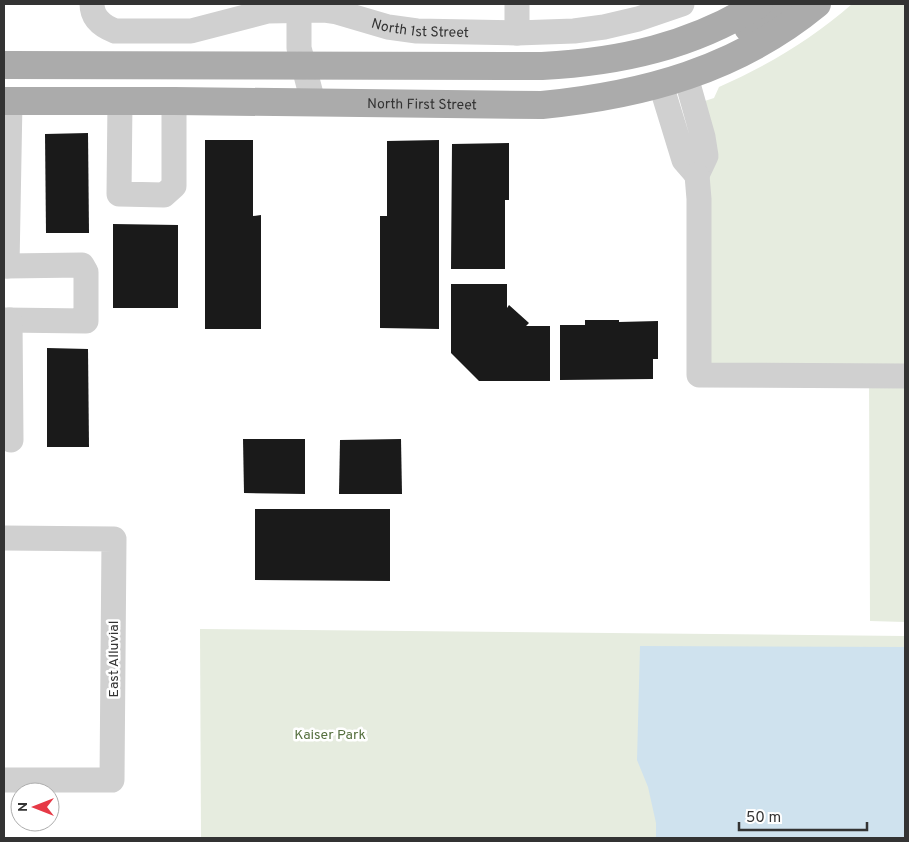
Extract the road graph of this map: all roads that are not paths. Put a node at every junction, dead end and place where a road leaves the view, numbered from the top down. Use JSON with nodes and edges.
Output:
{"nodes":[{"id":1,"x":517,"y":4,"type":"edge"},
{"id":2,"x":682,"y":4,"type":"edge"},
{"id":3,"x":759,"y":4,"type":"edge"},
{"id":4,"x":785,"y":4,"type":"edge"},
{"id":5,"x":817,"y":4,"type":"edge"},
{"id":6,"x":300,"y":7,"type":"edge"},
{"id":7,"x":96,"y":14,"type":"edge"},
{"id":8,"x":517,"y":33,"type":"junction"},
{"id":9,"x":4,"y":66,"type":"edge"},
{"id":10,"x":304,"y":67,"type":"junction"},
{"id":11,"x":674,"y":81,"type":"junction"},
{"id":12,"x":7,"y":101,"type":"edge"},
{"id":13,"x":120,"y":101,"type":"junction"},
{"id":14,"x":174,"y":101,"type":"junction"},
{"id":15,"x":313,"y":102,"type":"junction"},
{"id":16,"x":5,"y":266,"type":"edge"},
{"id":17,"x":7,"y":320,"type":"edge"},
{"id":18,"x":905,"y":376,"type":"edge"},
{"id":19,"x":10,"y":440,"type":"dead end"},
{"id":20,"x":4,"y":538,"type":"edge"},
{"id":21,"x":4,"y":780,"type":"edge"}],
"edges":[{"from":1,"to":8,"type":"street"},
{"from":2,"to":8,"type":"street","name":"North 1st Street"},
{"from":3,"to":10,"type":"main road"},
{"from":4,"to":11,"type":"main road"},
{"from":5,"to":11,"type":"main road","name":"North First Street"},
{"from":6,"to":7,"type":"street","name":"North 1st Street"},
{"from":6,"to":8,"type":"street","name":"North 1st Street"},
{"from":6,"to":10,"type":"street"},
{"from":9,"to":10,"type":"main road"},
{"from":10,"to":15,"type":"street"},
{"from":11,"to":15,"type":"main road","name":"North First Street"},
{"from":11,"to":18,"type":"street"},
{"from":12,"to":13,"type":"main road","name":"North First Street"},
{"from":12,"to":16,"type":"street"},
{"from":13,"to":14,"type":"main road","name":"North First Street"},
{"from":13,"to":14,"type":"street"},
{"from":14,"to":15,"type":"main road","name":"North First Street"},
{"from":16,"to":17,"type":"street"},
{"from":17,"to":19,"type":"street"},
{"from":20,"to":21,"type":"street","name":"East Alluvial"}]}
